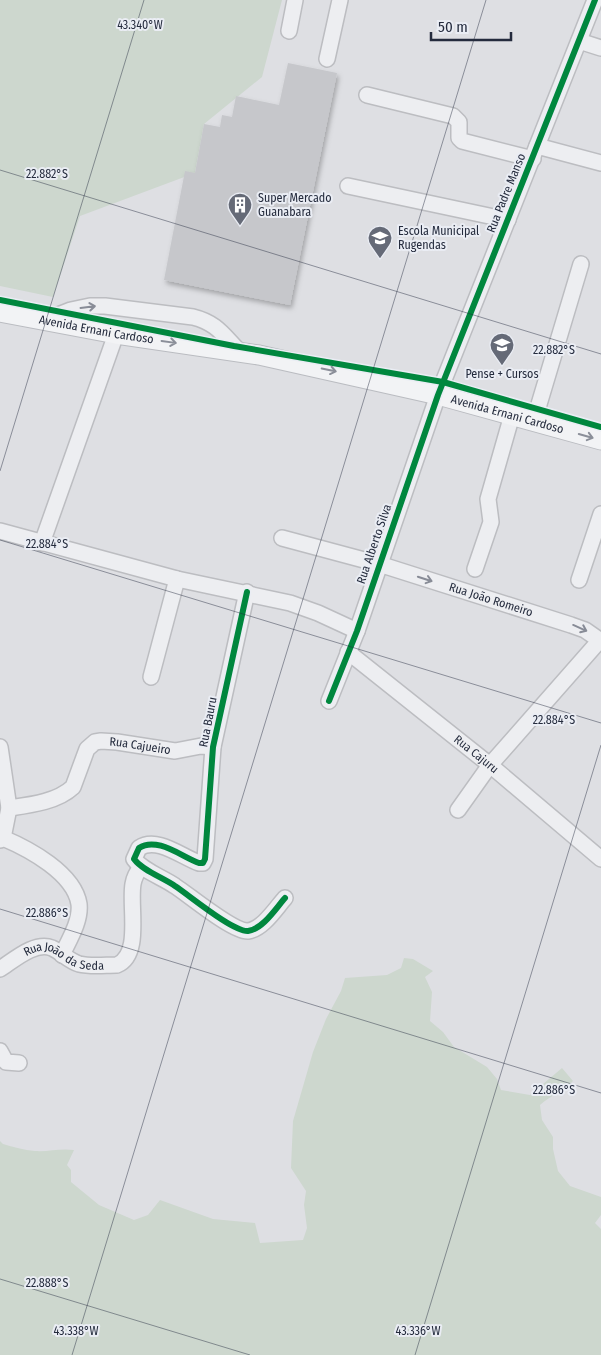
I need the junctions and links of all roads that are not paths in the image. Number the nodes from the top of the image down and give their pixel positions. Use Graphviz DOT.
graph roads {
  1 [pos="295,0"];
  2 [pos="340,0"];
  3 [pos="595,0"];
  4 [pos="289,31"];
  5 [pos="579,41"];
  6 [pos="601,48"];
  7 [pos="327,59"];
  8 [pos="367,96"];
  9 [pos="535,153"];
  10 [pos="601,163"];
  11 [pos="348,186"];
  12 [pos="508,220"];
  13 [pos="581,264"];
  14 [pos="0,312"];
  15 [pos="42,321"];
  16 [pos="116,334"];
  17 [pos="240,352"];
  18 [pos="438,395"];
  19 [pos="512,415"];
  20 [pos="534,421"];
  21 [pos="601,440"];
  22 [pos="601,514"];
  23 [pos="0,531"];
  24 [pos="282,538"];
  25 [pos="42,543"];
  26 [pos="378,564"];
  27 [pos="475,569"];
  28 [pos="177,579"];
  29 [pos="579,580"];
  30 [pos="247,592"];
  31 [pos="357,631"];
  32 [pos="601,641"];
  33 [pos="348,652"];
  34 [pos="151,677"];
  35 [pos="329,701"];
  36 [pos="0,747"];
  37 [pos="213,747"];
  38 [pos="490,765"];
  39 [pos="9,808"];
  40 [pos="458,810"];
  41 [pos="2,839"];
  42 [pos="601,859"];
  43 [pos="141,867"];
  44 [pos="285,898"];
  45 [pos="62,955"];
  46 [pos="0,968"];
  47 [pos="0,1051"];
  48 [pos="19,1064"];
  1 -- 4 [label="street"];
  2 -- 7 [label="street"];
  3 -- 5 [label="street, Rua Padre Manso"];
  5 -- 6 [label="street"];
  5 -- 9 [label="street, Rua Padre Manso"];
  8 -- 9 [label="street"];
  9 -- 10 [label="street, Rua Padre Manso"];
  9 -- 12 [label="street, Rua Padre Manso"];
  11 -- 12 [label="street"];
  12 -- 18 [label="street, Rua Padre Manso"];
  13 -- 20 [label="street"];
  14 -- 15 [label="main road, Avenida Ernani Cardoso"];
  15 -- 16 [label="main road, Avenida Ernani Cardoso"];
  15 -- 17 [label="street, one-way"];
  16 -- 17 [label="main road, Avenida Ernani Cardoso, one-way"];
  16 -- 25 [label="street"];
  17 -- 18 [label="main road, Avenida Ernani Cardoso, one-way"];
  18 -- 19 [label="main road, Avenida Ernani Cardoso"];
  18 -- 26 [label="street, Rua Alberto Silva"];
  19 -- 20 [label="main road, Avenida Ernani Cardoso"];
  19 -- 27 [label="street"];
  20 -- 21 [label="main road, Avenida Ernani Cardoso, one-way"];
  22 -- 29 [label="street"];
  23 -- 25 [label="street"];
  24 -- 26 [label="street, Rua João Romeiro"];
  25 -- 28 [label="street"];
  26 -- 31 [label="street, Rua Alberto Silva"];
  26 -- 32 [label="street, Rua João Romeiro, one-way"];
  28 -- 30 [label="street"];
  28 -- 34 [label="street"];
  30 -- 31 [label="street"];
  30 -- 37 [label="street, Rua Bauru"];
  31 -- 33 [label="street, Rua Alberto Silva"];
  32 -- 38 [label="street"];
  33 -- 35 [label="street, Rua Alberto Silva"];
  33 -- 38 [label="street, Rua Cajuru"];
  36 -- 39 [label="street"];
  37 -- 39 [label="street, Rua Cajueiro"];
  37 -- 43 [label="street, Rua Bauru"];
  38 -- 40 [label="street"];
  38 -- 42 [label="street, Rua Cajuru"];
  39 -- 41 [label="street"];
  41 -- 45 [label="street"];
  43 -- 44 [label="street"];
  43 -- 45 [label="street, Rua Joāo da Seda"];
  45 -- 46 [label="street, Rua Joāo da Seda"];
  47 -- 48 [label="street"];
}
